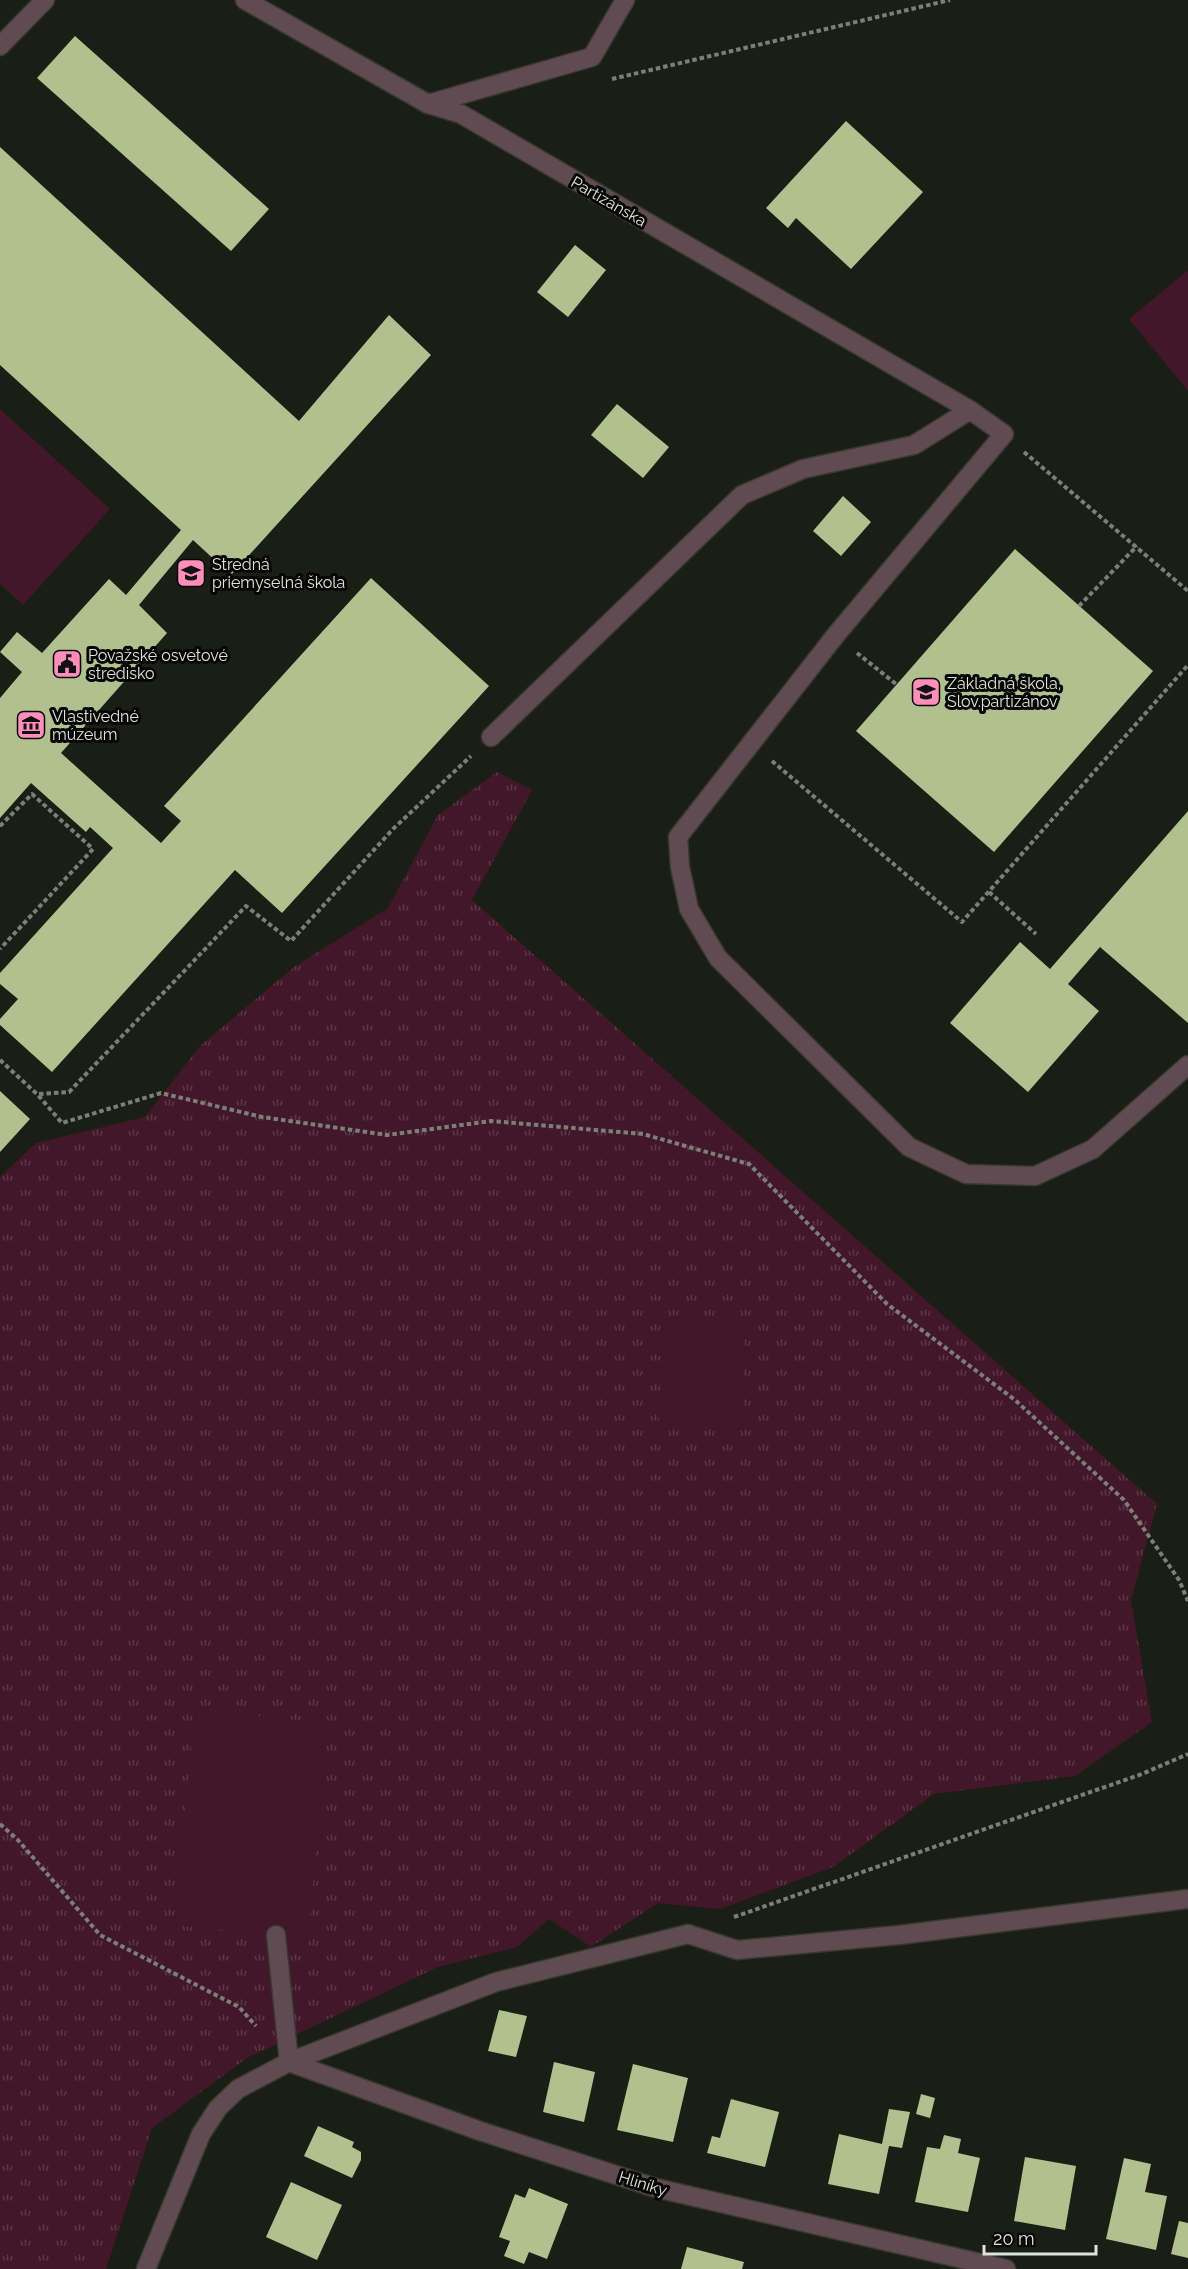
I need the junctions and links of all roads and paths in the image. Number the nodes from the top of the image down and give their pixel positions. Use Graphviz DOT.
graph roads {
  1 [pos="45,0"];
  2 [pos="245,0"];
  3 [pos="625,0"];
  4 [pos="950,0"];
  5 [pos="0,46"];
  6 [pos="600,82"];
  7 [pos="428,104"];
  8 [pos="970,410"];
  9 [pos="1004,434"];
  10 [pos="1137,546"];
  11 [pos="1188,591"];
  12 [pos="1079,606"];
  13 [pos="835,636"];
  14 [pos="1188,665"];
  15 [pos="896,684"];
  16 [pos="491,737"];
  17 [pos="751,743"];
  18 [pos="0,824"];
  19 [pos="989,892"];
  20 [pos="1036,934"];
  21 [pos="0,949"];
  22 [pos="0,1060"];
  23 [pos="1188,1065"];
  24 [pos="38,1095"];
  25 [pos="1188,1601"];
  26 [pos="1188,1754"];
  27 [pos="0,1824"];
  28 [pos="1188,1899"];
  29 [pos="732,1918"];
  30 [pos="276,1935"];
  31 [pos="289,2062"];
  32 [pos="146,2269"];
  33 [pos="1006,2269"];
  1 -- 5 [label="street"];
  2 -- 7 [label="street, Partizánska"];
  3 -- 7 [label="street"];
  4 -- 6 [label="path"];
  7 -- 8 [label="street, Partizánska"];
  8 -- 9 [label="street, Partizánska"];
  8 -- 16 [label="street"];
  9 -- 10 [label="path"];
  9 -- 13 [label="street"];
  10 -- 11 [label="path"];
  10 -- 12 [label="path"];
  13 -- 15 [label="path"];
  13 -- 17 [label="street"];
  14 -- 19 [label="path"];
  16 -- 24 [label="path"];
  17 -- 19 [label="path"];
  17 -- 23 [label="street"];
  18 -- 21 [label="path"];
  19 -- 20 [label="path"];
  22 -- 24 [label="path"];
  24 -- 25 [label="path"];
  26 -- 29 [label="path"];
  27 -- 31 [label="path"];
  28 -- 31 [label="street"];
  30 -- 31 [label="street"];
  31 -- 32 [label="street"];
  31 -- 33 [label="street, Hliníky"];
}
